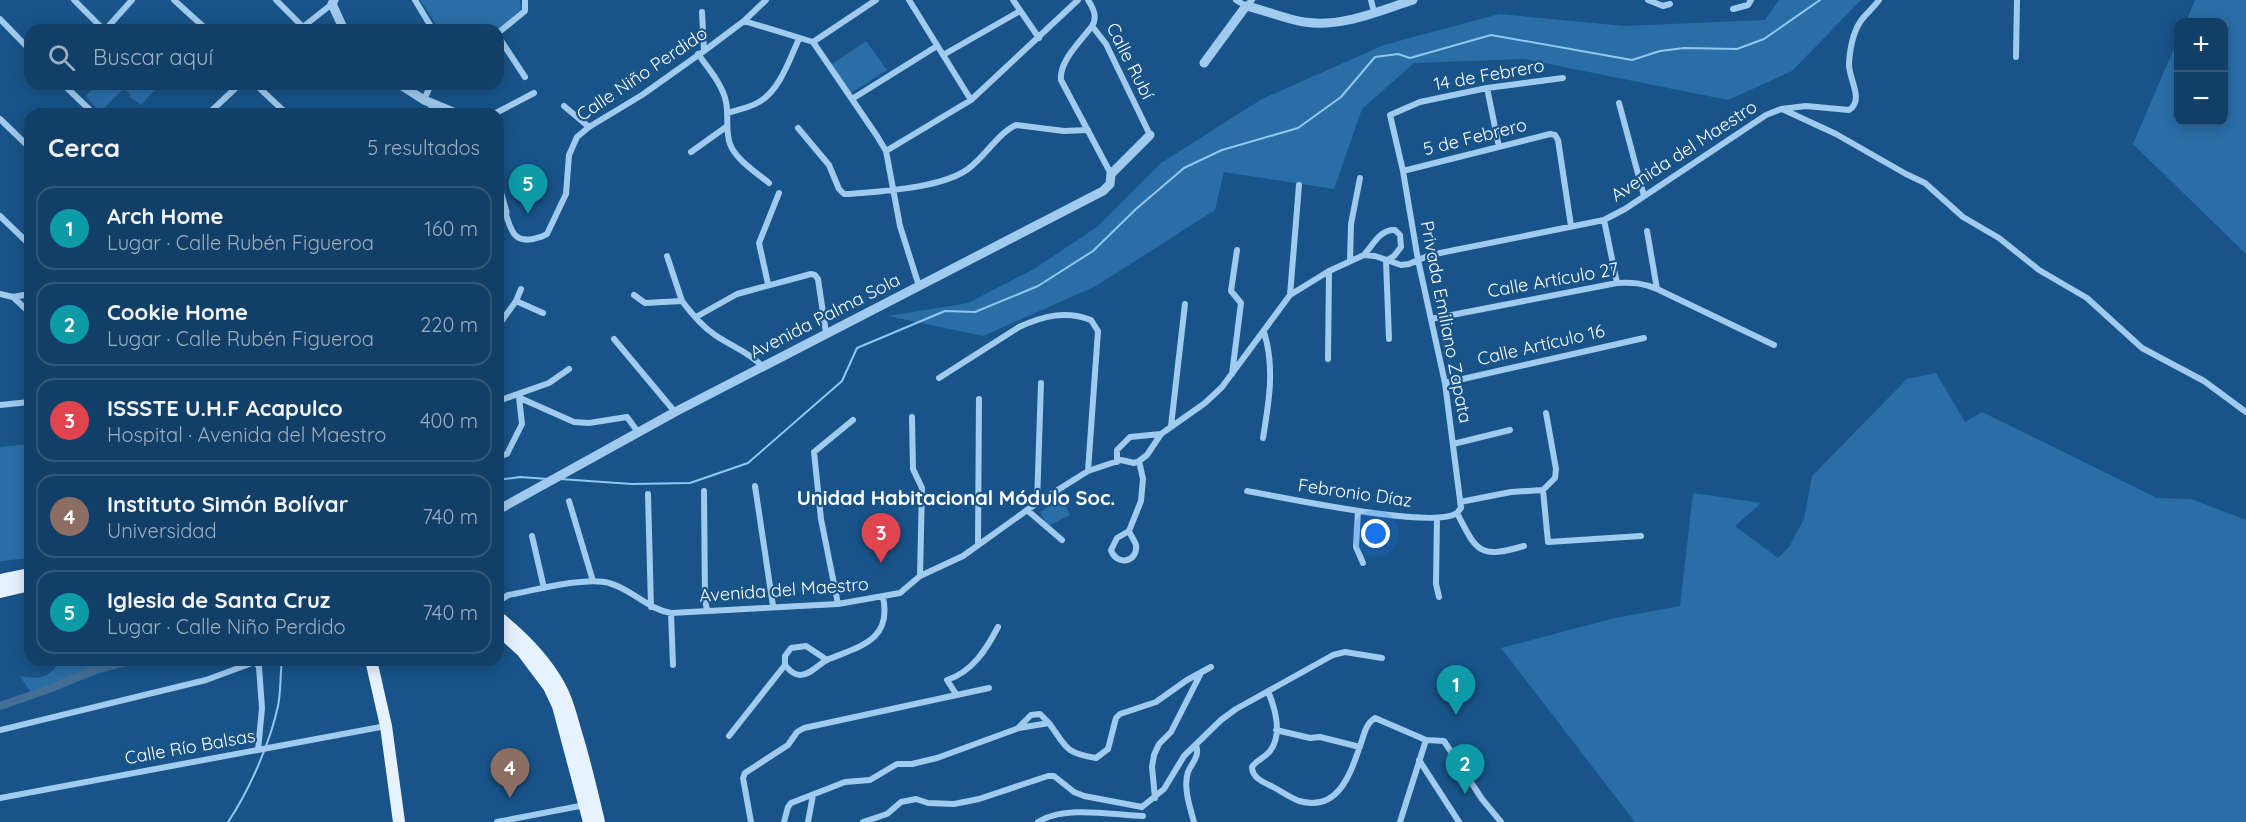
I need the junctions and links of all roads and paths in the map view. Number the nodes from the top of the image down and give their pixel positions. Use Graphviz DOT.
graph roads {
  1 [pos="74,0"];
  2 [pos="132,0"];
  3 [pos="174,0"];
  4 [pos="276,0"];
  5 [pos="416,0"];
  6 [pos="525,0"];
  7 [pos="876,0"];
  8 [pos="909,0"];
  9 [pos="1013,0"];
  10 [pos="1078,0"];
  11 [pos="1088,0"];
  12 [pos="1236,0"];
  13 [pos="1371,0"];
  14 [pos="1413,0"];
  15 [pos="1648,0"];
  16 [pos="1751,0"];
  17 [pos="1879,0"];
  18 [pos="2018,0"];
  19 [pos="764,1"];
  20 [pos="333,2"];
  21 [pos="1670,4"];
  22 [pos="1254,6"];
  23 [pos="1733,9"];
  24 [pos="1020,11"];
  25 [pos="702,12"];
  26 [pos="1374,12"];
  27 [pos="0,19"];
  28 [pos="744,21"];
  29 [pos="99,24"];
  30 [pos="110,24"];
  31 [pos="201,24"];
  32 [pos="297,24"];
  33 [pos="306,24"];
  34 [pos="342,24"];
  35 [pos="430,24"];
  36 [pos="1092,26"];
  37 [pos="504,30"];
  38 [pos="1039,38"];
  39 [pos="799,39"];
  40 [pos="813,42"];
  41 [pos="24,44"];
  42 [pos="504,44"];
  43 [pos="937,46"];
  44 [pos="701,52"];
  45 [pos="943,55"];
  46 [pos="2016,57"];
  47 [pos="1204,63"];
  48 [pos="525,77"];
  49 [pos="1563,78"];
  50 [pos="1487,88"];
  51 [pos="69,90"];
  52 [pos="234,90"];
  53 [pos="261,90"];
  54 [pos="408,90"];
  55 [pos="427,90"];
  56 [pos="534,93"];
  57 [pos="852,99"];
  58 [pos="971,99"];
  59 [pos="423,100"];
  60 [pos="1619,103"];
  61 [pos="435,104"];
  62 [pos="564,106"];
  63 [pos="88,108"];
  64 [pos="214,108"];
  65 [pos="281,108"];
  66 [pos="432,108"];
  67 [pos="444,108"];
  68 [pos="504,109"];
  69 [pos="1781,109"];
  70 [pos="727,113"];
  71 [pos="0,119"];
  72 [pos="588,127"];
  73 [pos="726,127"];
  74 [pos="798,128"];
  75 [pos="1088,130"];
  76 [pos="1150,135"];
  77 [pos="24,142"];
  78 [pos="1499,147"];
  79 [pos="886,151"];
  80 [pos="692,152"];
  81 [pos="1403,171"];
  82 [pos="1111,174"];
  83 [pos="1360,178"];
  84 [pos="769,183"];
  85 [pos="1299,185"];
  86 [pos="893,189"];
  87 [pos="779,193"];
  88 [pos="1644,196"];
  89 [pos="0,216"];
  90 [pos="504,219"];
  91 [pos="1604,220"];
  92 [pos="1570,226"];
  93 [pos="1647,231"];
  94 [pos="24,239"];
  95 [pos="1237,250"];
  96 [pos="1364,255"];
  97 [pos="667,256"];
  98 [pos="1418,260"];
  99 [pos="1350,261"];
  100 [pos="1386,261"];
  101 [pos="1329,271"];
  102 [pos="1617,283"];
  103 [pos="768,284"];
  104 [pos="919,286"];
  105 [pos="521,289"];
  106 [pos="1657,290"];
  107 [pos="0,294"];
  108 [pos="24,295"];
  109 [pos="634,295"];
  110 [pos="1290,295"];
  111 [pos="14,297"];
  112 [pos="516,301"];
  113 [pos="682,302"];
  114 [pos="1185,304"];
  115 [pos="24,307"];
  116 [pos="543,313"];
  117 [pos="696,317"];
  118 [pos="504,318"];
  119 [pos="1431,319"];
  120 [pos="1264,332"];
  121 [pos="826,333"];
  122 [pos="1644,338"];
  123 [pos="614,339"];
  124 [pos="1389,339"];
  125 [pos="1774,345"];
  126 [pos="1328,359"];
  127 [pos="762,366"];
  128 [pos="569,369"];
  129 [pos="1232,375"];
  130 [pos="939,378"];
  131 [pos="1041,383"];
  132 [pos="1445,383"];
  133 [pos="519,396"];
  134 [pos="979,399"];
  135 [pos="504,400"];
  136 [pos="24,403"];
  137 [pos="0,405"];
  138 [pos="675,412"];
  139 [pos="1546,412"];
  140 [pos="2246,412"];
  141 [pos="912,417"];
  142 [pos="853,420"];
  143 [pos="1171,426"];
  144 [pos="1510,430"];
  145 [pos="639,432"];
  146 [pos="1161,434"];
  147 [pos="1263,438"];
  148 [pos="1453,444"];
  149 [pos="504,455"];
  150 [pos="1139,461"];
  151 [pos="1117,462"];
  152 [pos="1088,471"];
  153 [pos="756,486"];
  154 [pos="1543,490"];
  155 [pos="704,491"];
  156 [pos="1247,491"];
  157 [pos="648,494"];
  158 [pos="569,501"];
  159 [pos="1460,501"];
  160 [pos="1037,503"];
  161 [pos="504,507"];
  162 [pos="1027,510"];
  163 [pos="1358,511"];
  164 [pos="1457,513"];
  165 [pos="1437,518"];
  166 [pos="1129,531"];
  167 [pos="532,536"];
  168 [pos="1641,536"];
  169 [pos="1062,540"];
  170 [pos="978,545"];
  171 [pos="1524,546"];
  172 [pos="1363,563"];
  173 [pos="24,575"];
  174 [pos="920,576"];
  175 [pos="0,580"];
  176 [pos="593,581"];
  177 [pos="24,586"];
  178 [pos="544,588"];
  179 [pos="0,592"];
  180 [pos="883,597"];
  181 [pos="1439,597"];
  182 [pos="504,598"];
  183 [pos="838,604"];
  184 [pos="773,606"];
  185 [pos="651,607"];
  186 [pos="707,610"];
  187 [pos="671,613"];
  188 [pos="504,622"];
  189 [pos="998,627"];
  190 [pos="504,634"];
  191 [pos="1382,658"];
  192 [pos="827,660"];
  193 [pos="673,665"];
  194 [pos="785,665"];
  195 [pos="244,666"];
  196 [pos="258,666"];
  197 [pos="372,666"];
  198 [pos="1211,667"];
  199 [pos="1200,675"];
  200 [pos="989,688"];
  201 [pos="1268,691"];
  202 [pos="956,694"];
  203 [pos="1049,723"];
  204 [pos="386,726"];
  205 [pos="1019,728"];
  206 [pos="0,730"];
  207 [pos="1276,730"];
  208 [pos="729,736"];
  209 [pos="1426,740"];
  210 [pos="1196,745"];
  211 [pos="1360,747"];
  212 [pos="261,750"];
  213 [pos="1419,760"];
  214 [pos="813,795"];
  215 [pos="0,798"];
  216 [pos="1155,798"];
  217 [pos="590,803"];
  218 [pos="1143,807"];
  219 [pos="538,814"];
  220 [pos="1144,819"];
  221 [pos="399,822"];
  222 [pos="497,822"];
  223 [pos="539,822"];
  224 [pos="589,822"];
  225 [pos="599,822"];
  226 [pos="751,822"];
  227 [pos="784,822"];
  228 [pos="808,822"];
  229 [pos="863,822"];
  230 [pos="1038,822"];
  231 [pos="1194,822"];
  232 [pos="1400,822"];
  233 [pos="1459,822"];
  234 [pos="1501,822"];
  1 -- 29 [label="street"];
  2 -- 30 [label="street"];
  3 -- 31 [label="street"];
  4 -- 32 [label="street"];
  5 -- 35 [label="street"];
  6 -- 37 [label="street"];
  7 -- 40 [label="street"];
  8 -- 43 [label="street"];
  9 -- 24 [label="street"];
  10 -- 38 [label="street"];
  11 -- 36 [label="street, Calle Rubí"];
  12 -- 22 [label="street"];
  13 -- 26 [label="street"];
  14 -- 26 [label="street"];
  15 -- 21 [label="street"];
  16 -- 23 [label="street"];
  17 -- 69 [label="street"];
  18 -- 46 [label="street"];
  19 -- 28 [label="street, Calle Niño Perdido"];
  20 -- 33 [label="street"];
  20 -- 34 [label="street"];
  22 -- 26 [label="street"];
  22 -- 47 [label="street"];
  24 -- 38 [label="street"];
  24 -- 45 [label="street"];
  25 -- 44 [label="street"];
  27 -- 41 [label="street"];
  28 -- 39 [label="street"];
  28 -- 44 [label="street, Calle Niño Perdido"];
  36 -- 75 [label="street"];
  36 -- 76 [label="street, Calle Rubí"];
  38 -- 58 [label="street"];
  39 -- 40 [label="street"];
  39 -- 70 [label="street"];
  40 -- 57 [label="street"];
  42 -- 48 [label="street"];
  43 -- 45 [label="street"];
  43 -- 57 [label="street"];
  44 -- 70 [label="street"];
  44 -- 72 [label="street, Calle Niño Perdido"];
  45 -- 58 [label="street"];
  49 -- 50 [label="street, 14 de Febrero"];
  50 -- 78 [label="street"];
  50 -- 81 [label="street, 14 de Febrero"];
  51 -- 63 [label="street"];
  52 -- 64 [label="street"];
  53 -- 65 [label="street"];
  54 -- 59 [label="street"];
  55 -- 59 [label="street"];
  56 -- 68 [label="street"];
  57 -- 79 [label="street"];
  58 -- 79 [label="street"];
  59 -- 61 [label="street"];
  60 -- 88 [label="street"];
  61 -- 66 [label="street"];
  61 -- 67 [label="street"];
  62 -- 72 [label="street"];
  69 -- 88 [label="street, Avenida del Maestro"];
  69 -- 140 [label="street, Avenida del Maestro"];
  70 -- 73 [label="street"];
  71 -- 77 [label="street"];
  72 -- 90 [label="street, Calle Niño Perdido"];
  73 -- 80 [label="street"];
  73 -- 84 [label="street"];
  74 -- 86 [label="street"];
  75 -- 82 [label="street"];
  75 -- 86 [label="street"];
  76 -- 82 [label="street, Avenida Palma Sola"];
  78 -- 81 [label="street, 5 de Febrero"];
  78 -- 92 [label="street, 5 de Febrero"];
  79 -- 86 [label="street"];
  81 -- 98 [label="street, Privada Emiliano Zapata"];
  82 -- 104 [label="street, Avenida Palma Sola"];
  83 -- 99 [label="street"];
  85 -- 110 [label="street"];
  86 -- 104 [label="street"];
  87 -- 103 [label="street"];
  88 -- 91 [label="street, Avenida del Maestro"];
  89 -- 94 [label="street"];
  91 -- 92 [label="street, Avenida del Maestro"];
  91 -- 102 [label="street"];
  92 -- 98 [label="street, Avenida del Maestro"];
  93 -- 106 [label="street"];
  95 -- 129 [label="street"];
  96 -- 99 [label="street"];
  96 -- 100 [label="street, Avenida del Maestro"];
  96 -- 100 [label="street"];
  97 -- 113 [label="street"];
  98 -- 100 [label="street, Avenida del Maestro"];
  98 -- 119 [label="street, Privada Emiliano Zapata"];
  99 -- 101 [label="street"];
  100 -- 124 [label="street"];
  101 -- 110 [label="street"];
  101 -- 126 [label="street"];
  102 -- 106 [label="street, Calle Artículo 27"];
  102 -- 119 [label="street, Calle Artículo 27"];
  103 -- 117 [label="street"];
  103 -- 121 [label="street"];
  104 -- 121 [label="street, Avenida Palma Sola"];
  105 -- 112 [label="street"];
  106 -- 125 [label="street, Calle Artículo 27"];
  107 -- 111 [label="street"];
  108 -- 111 [label="street"];
  109 -- 113 [label="street"];
  110 -- 120 [label="street"];
  111 -- 115 [label="street"];
  112 -- 116 [label="street"];
  112 -- 118 [label="street"];
  113 -- 117 [label="street"];
  114 -- 143 [label="street"];
  117 -- 127 [label="street"];
  119 -- 132 [label="street, Privada Emiliano Zapata"];
  120 -- 129 [label="street"];
  120 -- 147 [label="street"];
  121 -- 127 [label="street, Avenida Palma Sola"];
  122 -- 132 [label="street, Calle Artículo 16"];
  123 -- 138 [label="street"];
  127 -- 138 [label="street, Avenida Palma Sola"];
  128 -- 133 [label="street"];
  129 -- 143 [label="street"];
  130 -- 152 [label="street"];
  131 -- 160 [label="street"];
  132 -- 148 [label="street, Privada Emiliano Zapata"];
  133 -- 135 [label="street"];
  133 -- 145 [label="street"];
  133 -- 149 [label="street"];
  134 -- 170 [label="street"];
  136 -- 137 [label="street"];
  138 -- 145 [label="street, Avenida Palma Sola"];
  139 -- 154 [label="street"];
  141 -- 174 [label="street"];
  142 -- 183 [label="street"];
  143 -- 146 [label="street"];
  144 -- 148 [label="street"];
  145 -- 161 [label="street, Avenida Palma Sola"];
  146 -- 150 [label="street"];
  146 -- 151 [label="street"];
  148 -- 159 [label="street, Privada Emiliano Zapata"];
  150 -- 151 [label="street, Avenida del Maestro"];
  150 -- 166 [label="street"];
  151 -- 152 [label="street, Avenida del Maestro"];
  152 -- 160 [label="street, Avenida del Maestro"];
  153 -- 184 [label="street"];
  154 -- 159 [label="street"];
  154 -- 168 [label="street"];
  155 -- 186 [label="street"];
  156 -- 163 [label="street, Febronio Díaz"];
  157 -- 185 [label="street"];
  158 -- 176 [label="street"];
  159 -- 164 [label="street, Privada Emiliano Zapata"];
  160 -- 162 [label="street, Avenida del Maestro"];
  162 -- 169 [label="street"];
  162 -- 170 [label="street, Avenida del Maestro"];
  163 -- 165 [label="street, Febronio Díaz"];
  163 -- 172 [label="street"];
  164 -- 165 [label="street, Febronio Díaz"];
  164 -- 171 [label="street"];
  165 -- 181 [label="street"];
  166 -- 166 [label="street"];
  167 -- 178 [label="street"];
  170 -- 174 [label="street, Avenida del Maestro"];
  173 -- 175 [label="main road"];
  174 -- 180 [label="street, Avenida del Maestro"];
  176 -- 178 [label="street, Avenida del Maestro"];
  176 -- 185 [label="street, Avenida del Maestro"];
  177 -- 179 [label="main road"];
  178 -- 182 [label="street, Avenida del Maestro"];
  180 -- 183 [label="street, Avenida del Maestro"];
  180 -- 192 [label="street"];
  183 -- 184 [label="street, Avenida del Maestro"];
  184 -- 186 [label="street, Avenida del Maestro"];
  185 -- 187 [label="street, Avenida del Maestro"];
  186 -- 187 [label="street, Avenida del Maestro"];
  187 -- 193 [label="street"];
  188 -- 217 [label="main road"];
  189 -- 202 [label="street"];
  190 -- 217 [label="main road"];
  191 -- 201 [label="street"];
  192 -- 194 [label="street"];
  192 -- 194 [label="street"];
  194 -- 208 [label="street"];
  195 -- 206 [label="street"];
  196 -- 212 [label="street"];
  197 -- 204 [label="main road"];
  198 -- 199 [label="street"];
  199 -- 203 [label="street"];
  199 -- 216 [label="street"];
  200 -- 202 [label="street"];
  201 -- 207 [label="street"];
  201 -- 210 [label="street"];
  202 -- 226 [label="street"];
  203 -- 205 [label="street"];
  203 -- 205 [label="street"];
  204 -- 212 [label="street, Calle Río Balsas"];
  204 -- 221 [label="main road"];
  205 -- 214 [label="street"];
  207 -- 211 [label="street"];
  207 -- 211 [label="street"];
  209 -- 211 [label="street"];
  209 -- 213 [label="street"];
  209 -- 234 [label="street"];
  210 -- 216 [label="street"];
  210 -- 231 [label="street"];
  212 -- 215 [label="street, Calle Río Balsas"];
  213 -- 232 [label="street"];
  213 -- 233 [label="street"];
  214 -- 227 [label="street"];
  214 -- 228 [label="street"];
  216 -- 218 [label="street"];
  217 -- 219 [label="street"];
  217 -- 224 [label="main road"];
  217 -- 225 [label="main road"];
  218 -- 220 [label="street"];
  218 -- 229 [label="street"];
  219 -- 222 [label="street"];
  219 -- 223 [label="street"];
  220 -- 230 [label="street"];
}
